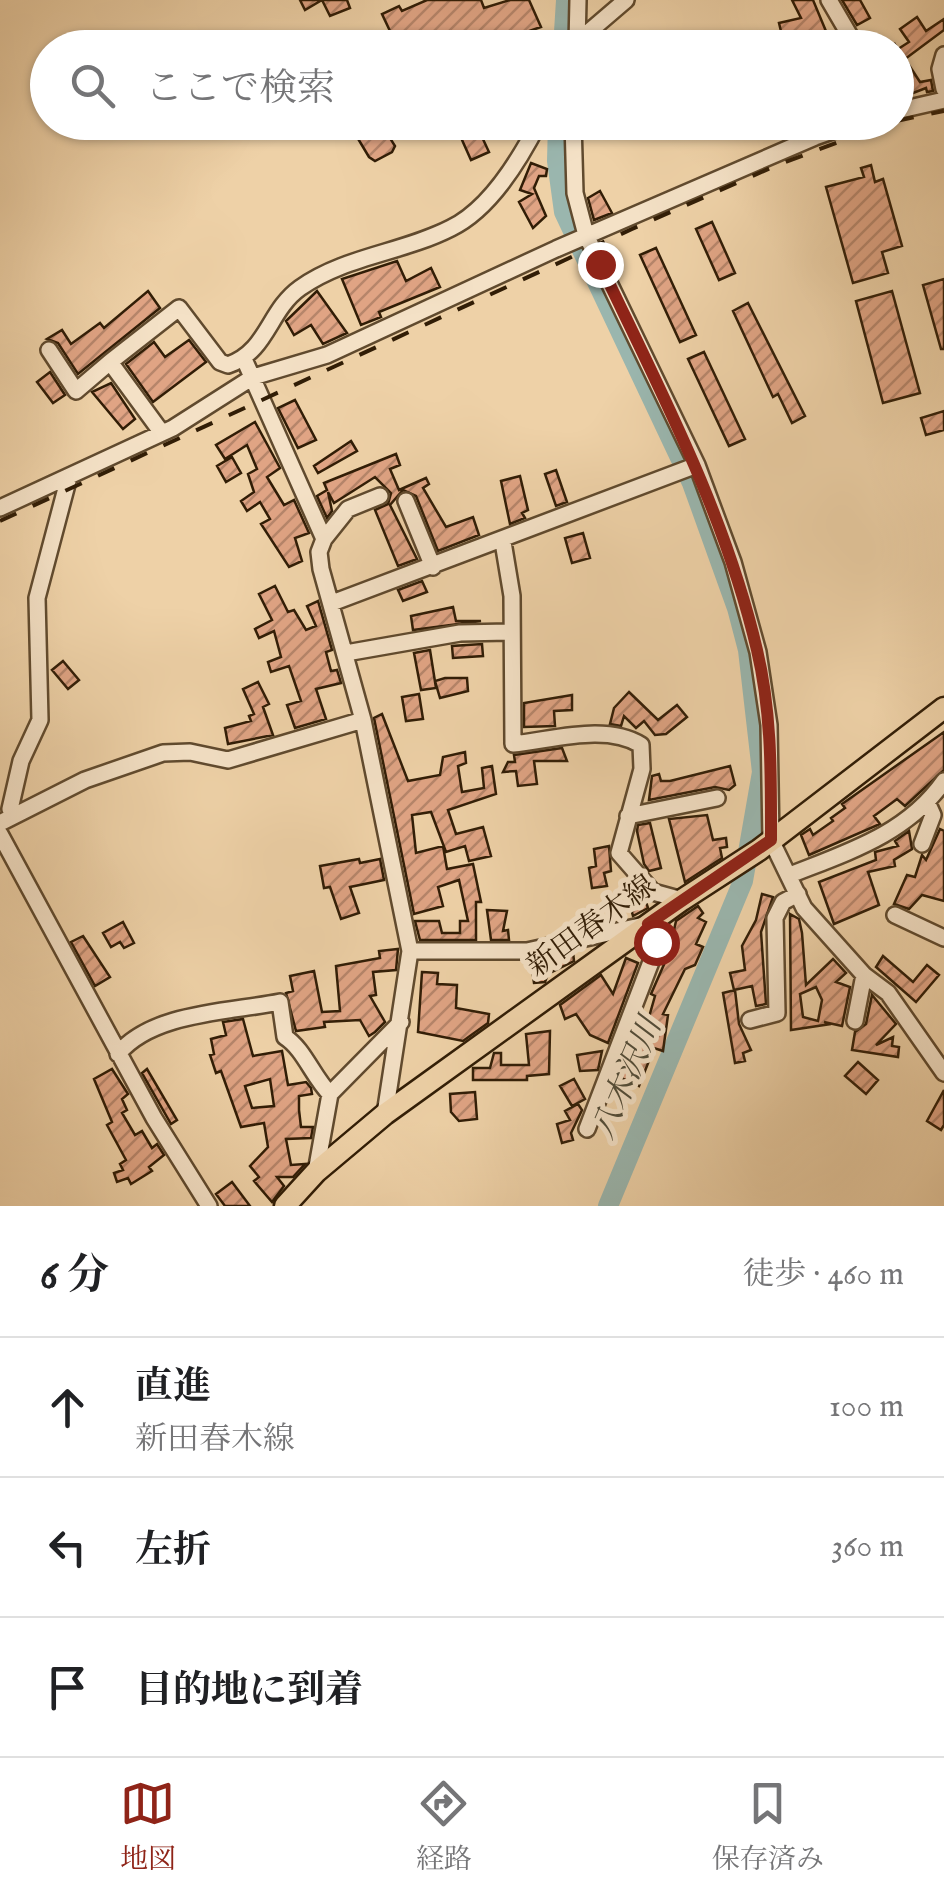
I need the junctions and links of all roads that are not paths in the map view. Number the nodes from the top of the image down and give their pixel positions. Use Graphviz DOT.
graph roads {
  1 [pos="578,0"];
  2 [pos="626,0"];
  3 [pos="828,0"];
  4 [pos="575,30"];
  5 [pos="591,30"];
  6 [pos="846,30"];
  7 [pos="944,55"];
  8 [pos="944,88"];
  9 [pos="944,100"];
  10 [pos="914,107"];
  11 [pos="527,140"];
  12 [pos="574,140"];
  13 [pos="815,140"];
  14 [pos="586,236"];
  15 [pos="49,350"];
  16 [pos="244,359"];
  17 [pos="110,362"];
  18 [pos="253,377"];
  19 [pos="162,433"];
  20 [pos="689,469"];
  21 [pos="68,477"];
  22 [pos="380,496"];
  23 [pos="406,500"];
  24 [pos="0,508"];
  25 [pos="324,538"];
  26 [pos="502,542"];
  27 [pos="434,568"];
  28 [pos="332,604"];
  29 [pos="509,632"];
  30 [pos="346,653"];
  31 [pos="944,708"];
  32 [pos="362,720"];
  33 [pos="944,782"];
  34 [pos="717,798"];
  35 [pos="928,804"];
  36 [pos="628,816"];
  37 [pos="7,820"];
  38 [pos="0,834"];
  39 [pos="922,844"];
  40 [pos="765,845"];
  41 [pos="790,875"];
  42 [pos="798,894"];
  43 [pos="682,900"];
  44 [pos="896,914"];
  45 [pos="648,924"];
  46 [pos="944,938"];
  47 [pos="410,950"];
  48 [pos="864,974"];
  49 [pos="750,1020"];
  50 [pos="855,1021"];
  51 [pos="401,1022"];
  52 [pos="118,1054"];
  53 [pos="944,1073"];
  54 [pos="330,1094"];
  55 [pos="386,1114"];
  56 [pos="587,1130"];
  57 [pos="316,1172"];
  58 [pos="209,1206"];
  59 [pos="285,1206"];
  1 -- 4 [label="street"];
  2 -- 5 [label="street"];
  3 -- 6 [label="street"];
  7 -- 8 [label="street"];
  9 -- 10 [label="street"];
  11 -- 16 [label="street"];
  12 -- 14 [label="street"];
  13 -- 14 [label="street"];
  14 -- 18 [label="street"];
  14 -- 20 [label="street"];
  15 -- 17 [label="street"];
  16 -- 17 [label="street"];
  16 -- 18 [label="street"];
  17 -- 19 [label="street"];
  18 -- 19 [label="street"];
  18 -- 25 [label="street"];
  19 -- 21 [label="street"];
  20 -- 26 [label="street"];
  20 -- 40 [label="street"];
  21 -- 24 [label="street"];
  21 -- 37 [label="street"];
  22 -- 25 [label="street"];
  23 -- 27 [label="street"];
  25 -- 28 [label="street"];
  26 -- 27 [label="street"];
  26 -- 29 [label="street"];
  27 -- 28 [label="street"];
  28 -- 30 [label="street"];
  29 -- 30 [label="street"];
  29 -- 36 [label="street"];
  30 -- 32 [label="street"];
  31 -- 40 [label="main road, 新田春木線"];
  32 -- 37 [label="street"];
  32 -- 47 [label="street"];
  33 -- 35 [label="street"];
  34 -- 36 [label="street"];
  35 -- 39 [label="street"];
  35 -- 41 [label="street"];
  36 -- 43 [label="street"];
  38 -- 52 [label="street"];
  40 -- 41 [label="street"];
  40 -- 43 [label="main road, 新田春木線"];
  41 -- 42 [label="street"];
  42 -- 48 [label="street"];
  42 -- 49 [label="street"];
  43 -- 45 [label="main road, 新田春木線"];
  44 -- 46 [label="street"];
  45 -- 47 [label="street"];
  45 -- 55 [label="main road, 新田春木線"];
  45 -- 56 [label="street"];
  47 -- 51 [label="street"];
  48 -- 50 [label="street"];
  48 -- 53 [label="street"];
  51 -- 54 [label="street"];
  51 -- 55 [label="street"];
  52 -- 54 [label="street"];
  52 -- 58 [label="street"];
  54 -- 57 [label="street"];
  55 -- 57 [label="main road, 新田春木線"];
  57 -- 59 [label="main road, 新田春木線"];
}
